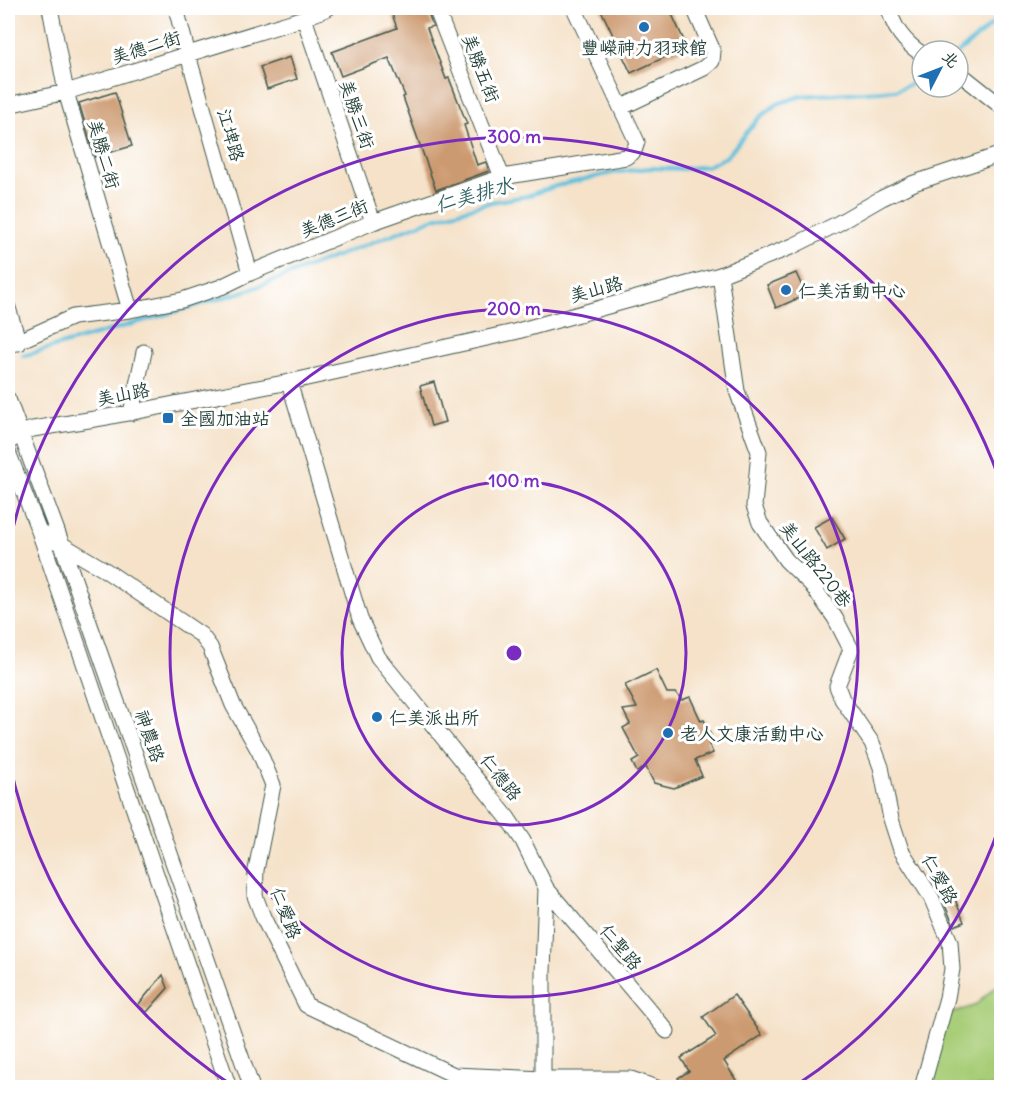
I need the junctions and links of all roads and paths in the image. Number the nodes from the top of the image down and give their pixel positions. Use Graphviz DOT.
graph roads {
  1 [pos="50,8"];
  2 [pos="177,8"];
  3 [pos="328,8"];
  4 [pos="436,8"];
  5 [pos="574,8"];
  6 [pos="693,8"];
  7 [pos="889,8"];
  8 [pos="304,18"];
  9 [pos="910,47"];
  10 [pos="188,55"];
  11 [pos="970,82"];
  12 [pos="66,92"];
  13 [pos="8,105"];
  14 [pos="622,107"];
  15 [pos="1002,107"];
  16 [pos="1002,154"];
  17 [pos="502,177"];
  18 [pos="373,222"];
  19 [pos="250,273"];
  20 [pos="720,275"];
  21 [pos="8,308"];
  22 [pos="130,310"];
  23 [pos="13,344"];
  24 [pos="144,352"];
  25 [pos="289,382"];
  26 [pos="8,399"];
  27 [pos="130,413"];
  28 [pos="20,433"];
  29 [pos="8,443"];
  30 [pos="8,452"];
  31 [pos="39,531"];
  32 [pos="62,543"];
  33 [pos="842,699"];
  34 [pos="546,888"];
  35 [pos="667,1031"];
  36 [pos="543,1083"];
  37 [pos="229,1088"];
  38 [pos="252,1088"];
  39 [pos="657,1088"];
  40 [pos="922,1088"];
  1 -- 12 [label="street, 美勝二街"];
  2 -- 10 [label="street, 江埤路"];
  3 -- 8 [label="street, 美德二街"];
  4 -- 17 [label="street, 美勝五街"];
  5 -- 14 [label="street"];
  6 -- 14 [label="street"];
  7 -- 9 [label="street"];
  8 -- 10 [label="street, 美德二街"];
  8 -- 18 [label="street, 美勝三街"];
  10 -- 12 [label="street, 美德二街"];
  10 -- 19 [label="street, 江埤路"];
  11 -- 15 [label="street"];
  12 -- 13 [label="street, 美德二街"];
  12 -- 22 [label="street, 美勝二街"];
  14 -- 17 [label="street, 美德三街"];
  16 -- 20 [label="street, 美山路"];
  17 -- 18 [label="street, 美德三街"];
  18 -- 19 [label="street, 美德三街"];
  19 -- 22 [label="street, 美德三街"];
  20 -- 25 [label="street, 美山路"];
  20 -- 33 [label="street, 美山路220巷"];
  21 -- 23 [label="street"];
  22 -- 23 [label="street, 美德三街"];
  24 -- 27 [label="street"];
  25 -- 27 [label="street, 美山路"];
  25 -- 34 [label="street, 仁德路"];
  26 -- 28 [label="street, 神農路"];
  27 -- 28 [label="street, 美山路"];
  28 -- 29 [label="street, 美山路"];
  28 -- 32 [label="street, 神農路"];
  30 -- 31 [label="street"];
  31 -- 32 [label="street, 仁愛路"];
  31 -- 37 [label="street"];
  32 -- 36 [label="street, 仁愛路"];
  32 -- 38 [label="street, 神農路"];
  33 -- 40 [label="street, 仁愛路"];
  34 -- 35 [label="street, 仁聖路"];
  34 -- 36 [label="street, 仁德路"];
  36 -- 39 [label="street, 仁愛路"];
}
